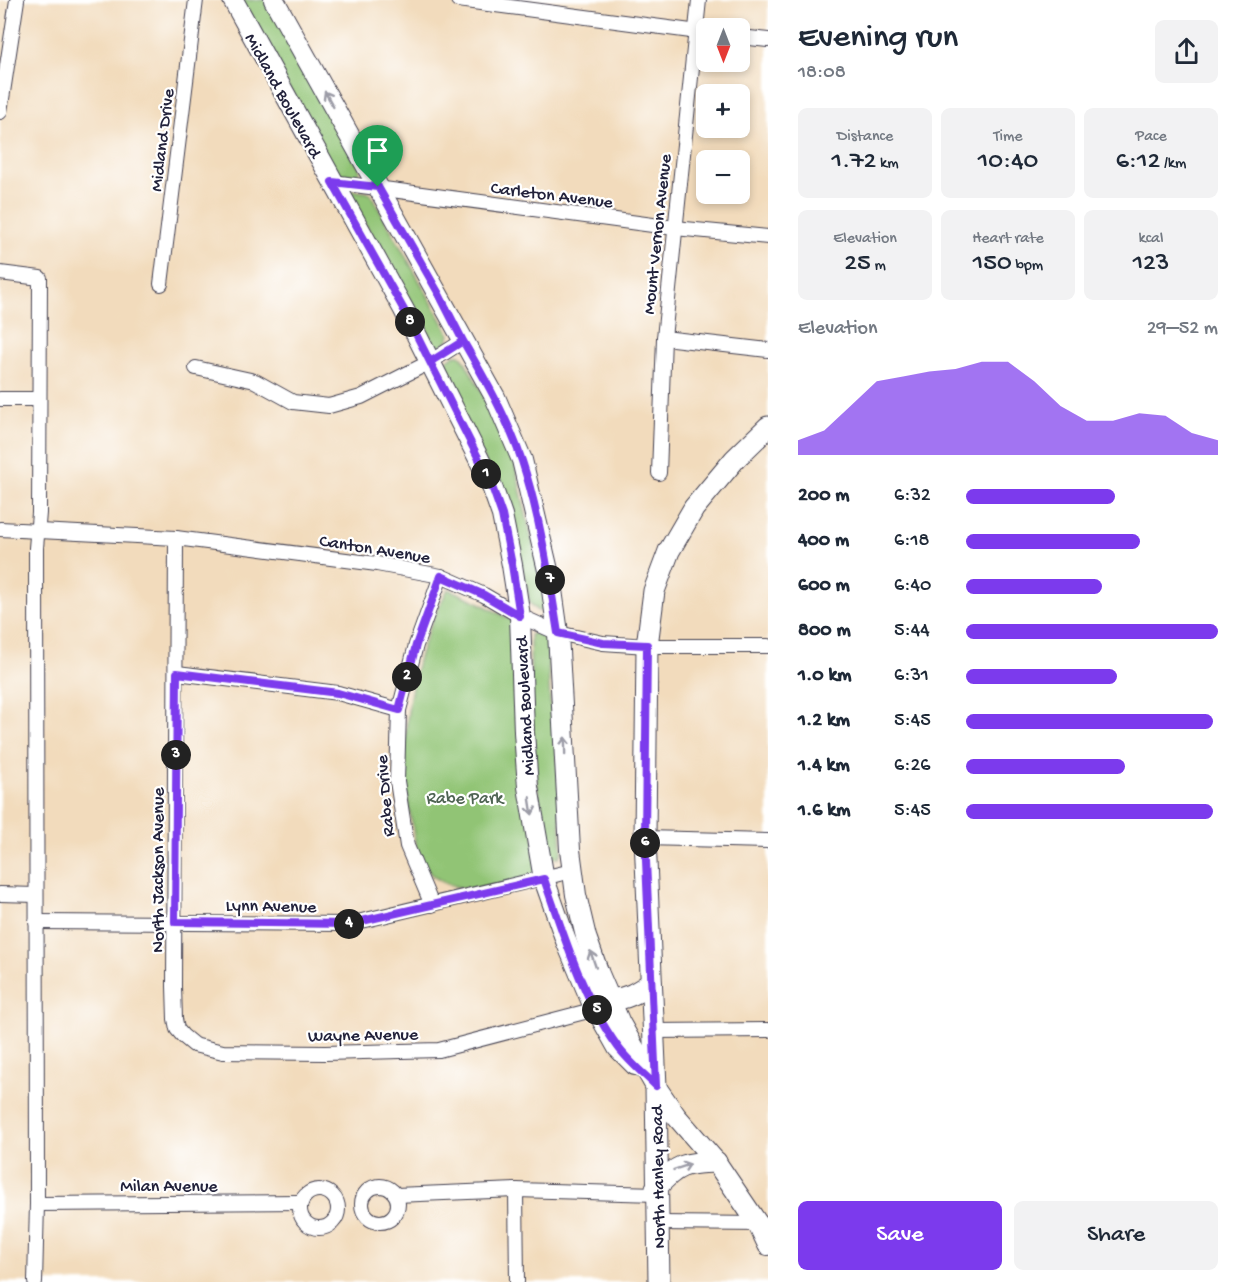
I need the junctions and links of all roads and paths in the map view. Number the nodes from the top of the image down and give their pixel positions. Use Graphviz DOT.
graph roads {
  1 [pos="16,0"];
  2 [pos="196,0"];
  3 [pos="233,0"];
  4 [pos="274,0"];
  5 [pos="458,0"];
  6 [pos="699,0"];
  7 [pos="700,18"];
  8 [pos="696,31"];
  9 [pos="750,38"];
  10 [pos="768,40"];
  11 [pos="696,70"];
  12 [pos="0,112"];
  13 [pos="332,182"];
  14 [pos="378,187"];
  15 [pos="675,228"];
  16 [pos="768,237"];
  17 [pos="0,273"];
  18 [pos="161,284"];
  19 [pos="664,338"];
  20 [pos="463,341"];
  21 [pos="768,350"];
  22 [pos="430,362"];
  23 [pos="196,368"];
  24 [pos="0,399"];
  25 [pos="38,399"];
  26 [pos="768,427"];
  27 [pos="659,473"];
  28 [pos="0,529"];
  29 [pos="37,531"];
  30 [pos="176,538"];
  31 [pos="441,576"];
  32 [pos="520,616"];
  33 [pos="558,633"];
  34 [pos="647,645"];
  35 [pos="768,646"];
  36 [pos="177,673"];
  37 [pos="399,710"];
  38 [pos="645,838"];
  39 [pos="768,841"];
  40 [pos="572,871"];
  41 [pos="544,879"];
  42 [pos="0,894"];
  43 [pos="36,894"];
  44 [pos="432,906"];
  45 [pos="36,922"];
  46 [pos="175,922"];
  47 [pos="651,983"];
  48 [pos="174,986"];
  49 [pos="603,1004"];
  50 [pos="768,1030"];
  51 [pos="653,1031"];
  52 [pos="656,1086"];
  53 [pos="716,1162"];
  54 [pos="516,1190"];
  55 [pos="656,1191"];
  56 [pos="396,1195"];
  57 [pos="301,1202"];
  58 [pos="37,1204"];
  59 [pos="658,1223"];
  60 [pos="763,1224"];
  61 [pos="768,1245"];
  62 [pos="35,1282"];
  63 [pos="517,1282"];
  64 [pos="659,1282"];
  1 -- 12 [label="street"];
  2 -- 18 [label="street, Midland Drive"];
  3 -- 13 [label="main road, Midland Boulevard"];
  14 -- 4 [label="main road, Midland Boulevard, one-way"];
  5 -- 8 [label="street"];
  6 -- 7 [label="street, Mount Vernon Avenue"];
  9 -- 10 [label="street"];
  11 -- 15 [label="street, Mount Vernon Avenue"];
  13 -- 14 [label="street, Carleton Avenue"];
  13 -- 22 [label="main road, Midland Boulevard"];
  14 -- 15 [label="street, Carleton Avenue"];
  14 -- 20 [label="main road, Midland Boulevard"];
  15 -- 16 [label="street, Carleton Avenue"];
  15 -- 19 [label="street, Mount Vernon Avenue"];
  17 -- 25 [label="street"];
  19 -- 21 [label="street"];
  19 -- 27 [label="street, Mount Vernon Avenue"];
  20 -- 22 [label="street"];
  20 -- 33 [label="main road, Midland Boulevard"];
  22 -- 23 [label="street"];
  22 -- 32 [label="main road, Midland Boulevard"];
  24 -- 25 [label="street"];
  25 -- 29 [label="street"];
  26 -- 34 [label="main road, North Hanley Road"];
  28 -- 29 [label="street, Canton Avenue"];
  29 -- 30 [label="street, Canton Avenue"];
  29 -- 43 [label="street"];
  30 -- 31 [label="street, Canton Avenue"];
  30 -- 36 [label="street, North Jackson Avenue"];
  31 -- 32 [label="street, Canton Avenue"];
  31 -- 37 [label="street, Rabe Drive"];
  32 -- 33 [label="street, Canton Avenue"];
  32 -- 41 [label="main road, Midland Boulevard, one-way"];
  33 -- 34 [label="street, Canton Avenue"];
  40 -- 33 [label="main road, Midland Boulevard, one-way"];
  34 -- 35 [label="street, Canton Avenue"];
  34 -- 38 [label="main road, North Hanley Road"];
  36 -- 37 [label="street"];
  36 -- 46 [label="street, North Jackson Avenue"];
  37 -- 44 [label="street, Rabe Drive"];
  38 -- 39 [label="street"];
  38 -- 47 [label="main road, North Hanley Road"];
  40 -- 41 [label="street, Lynn Avenue"];
  49 -- 40 [label="main road, Midland Boulevard, one-way"];
  41 -- 44 [label="street, Lynn Avenue"];
  41 -- 49 [label="main road, Midland Boulevard"];
  42 -- 43 [label="street"];
  43 -- 45 [label="street"];
  44 -- 46 [label="street, Lynn Avenue"];
  45 -- 46 [label="street, Lynn Avenue"];
  45 -- 58 [label="street"];
  46 -- 48 [label="street, North Jackson Avenue"];
  47 -- 49 [label="main road"];
  47 -- 51 [label="main road, North Hanley Road"];
  48 -- 49 [label="street, Wayne Avenue"];
  49 -- 52 [label="main road, Midland Boulevard"];
  50 -- 51 [label="street"];
  51 -- 52 [label="main road, North Hanley Road"];
  52 -- 53 [label="main road, Midland Boulevard"];
  52 -- 55 [label="main road, North Hanley Road"];
  55 -- 53 [label="main road, one-way"];
  53 -- 60 [label="main road, Midland Boulevard"];
  54 -- 55 [label="street"];
  54 -- 56 [label="street"];
  54 -- 63 [label="street"];
  55 -- 59 [label="main road, North Hanley Road"];
  57 -- 58 [label="street, Milan Avenue"];
  58 -- 62 [label="street"];
  59 -- 60 [label="street"];
  59 -- 64 [label="main road, North Hanley Road"];
  60 -- 61 [label="main road, Midland Boulevard"];
}
